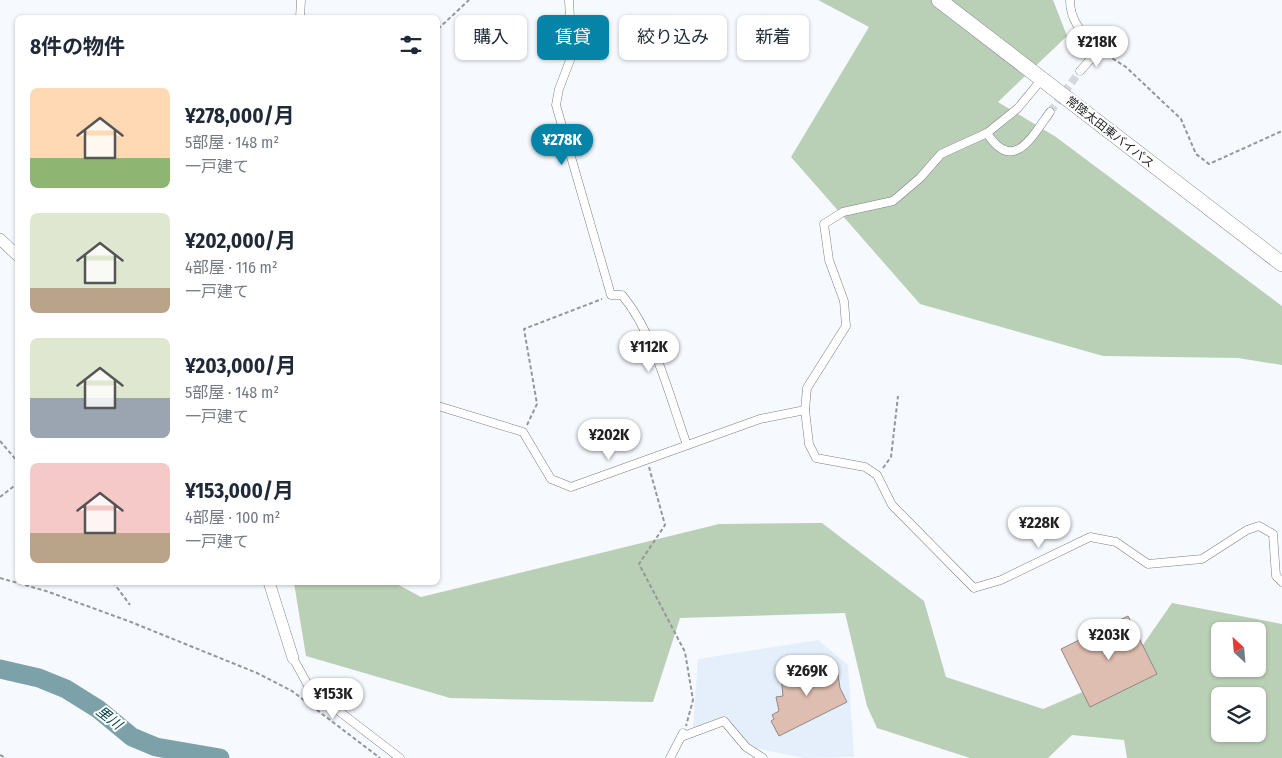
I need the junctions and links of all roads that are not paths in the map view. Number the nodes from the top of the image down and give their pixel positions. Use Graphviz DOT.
graph roads {
  1 [pos="300,0"];
  2 [pos="569,0"];
  3 [pos="938,0"];
  4 [pos="1070,0"];
  5 [pos="300,15"];
  6 [pos="1080,71"];
  7 [pos="1042,79"];
  8 [pos="1050,112"];
  9 [pos="987,133"];
  10 [pos="0,239"];
  11 [pos="15,253"];
  12 [pos="1282,264"];
  13 [pos="440,407"];
  14 [pos="805,410"];
  15 [pos="688,445"];
  16 [pos="1282,582"];
  17 [pos="270,585"];
  18 [pos="293,658"];
  19 [pos="400,758"];
  20 [pos="670,758"];
  21 [pos="763,758"];
  1 -- 5 [label="street"];
  2 -- 15 [label="street"];
  3 -- 7 [label="highway, 常陸太田東バイパス"];
  4 -- 6 [label="street"];
  7 -- 9 [label="street"];
  7 -- 12 [label="highway, 常陸太田東バイパス"];
  8 -- 9 [label="street"];
  9 -- 14 [label="street"];
  10 -- 11 [label="street"];
  13 -- 15 [label="street"];
  14 -- 15 [label="street"];
  14 -- 16 [label="street"];
  17 -- 18 [label="street"];
  18 -- 19 [label="street"];
  20 -- 21 [label="street"];
}
